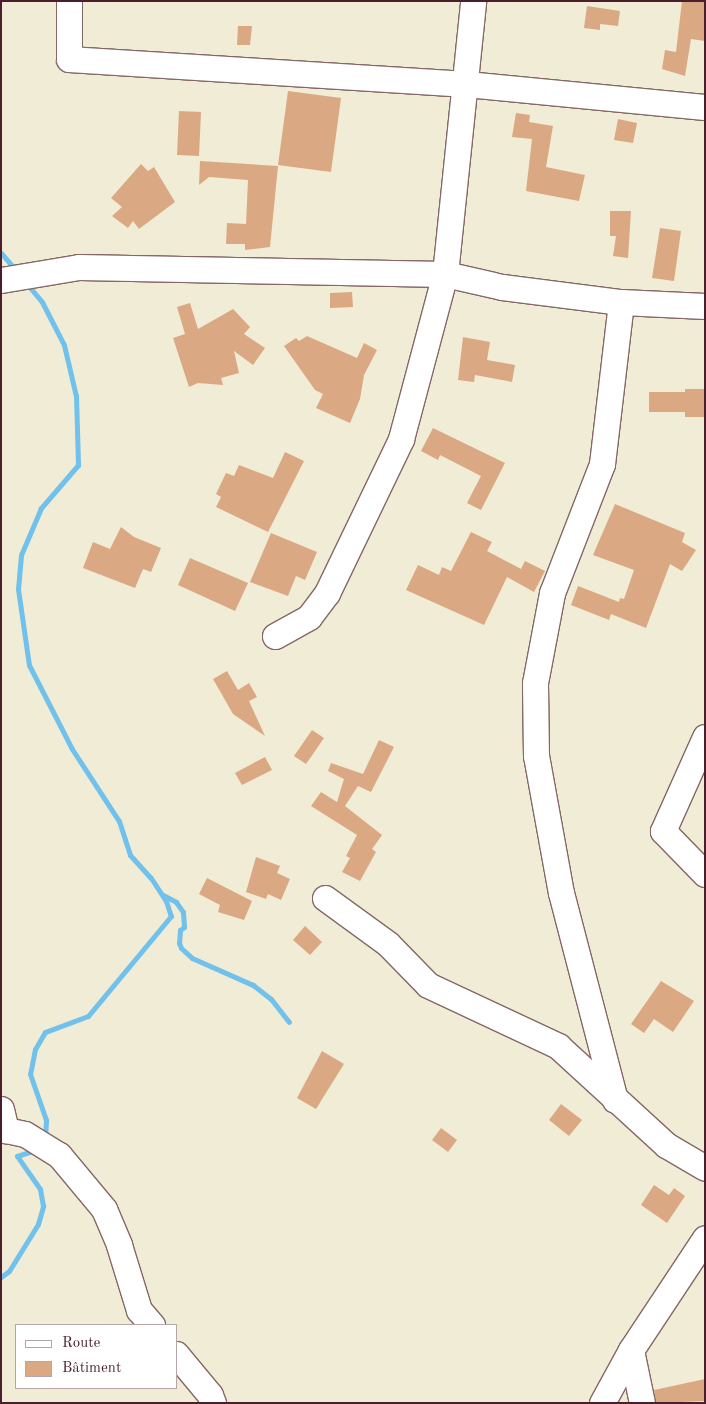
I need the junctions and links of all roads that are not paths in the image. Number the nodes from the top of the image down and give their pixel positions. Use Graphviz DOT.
graph roads {
  1 [pos="69,1"];
  2 [pos="473,1"];
  3 [pos="466,84"];
  4 [pos="705,107"];
  5 [pos="445,274"];
  6 [pos="1,280"];
  7 [pos="621,302"];
  8 [pos="705,306"];
  9 [pos="275,636"];
  10 [pos="705,737"];
  11 [pos="705,874"];
  12 [pos="325,898"];
  13 [pos="615,1100"];
  14 [pos="3,1123"];
  15 [pos="705,1168"];
  16 [pos="705,1238"];
  17 [pos="151,1324"];
  18 [pos="631,1350"];
  19 [pos="178,1356"];
  20 [pos="213,1403"];
  21 [pos="602,1403"];
  22 [pos="642,1403"];
  1 -- 3 [label="street"];
  2 -- 3 [label="street"];
  3 -- 4 [label="street"];
  3 -- 5 [label="street"];
  5 -- 6 [label="street"];
  5 -- 7 [label="street"];
  5 -- 9 [label="street"];
  7 -- 8 [label="street"];
  7 -- 13 [label="street"];
  10 -- 11 [label="street"];
  12 -- 13 [label="street"];
  13 -- 15 [label="street"];
  14 -- 17 [label="street"];
  16 -- 18 [label="street"];
  18 -- 21 [label="street"];
  18 -- 22 [label="street"];
  19 -- 20 [label="street"];
}
